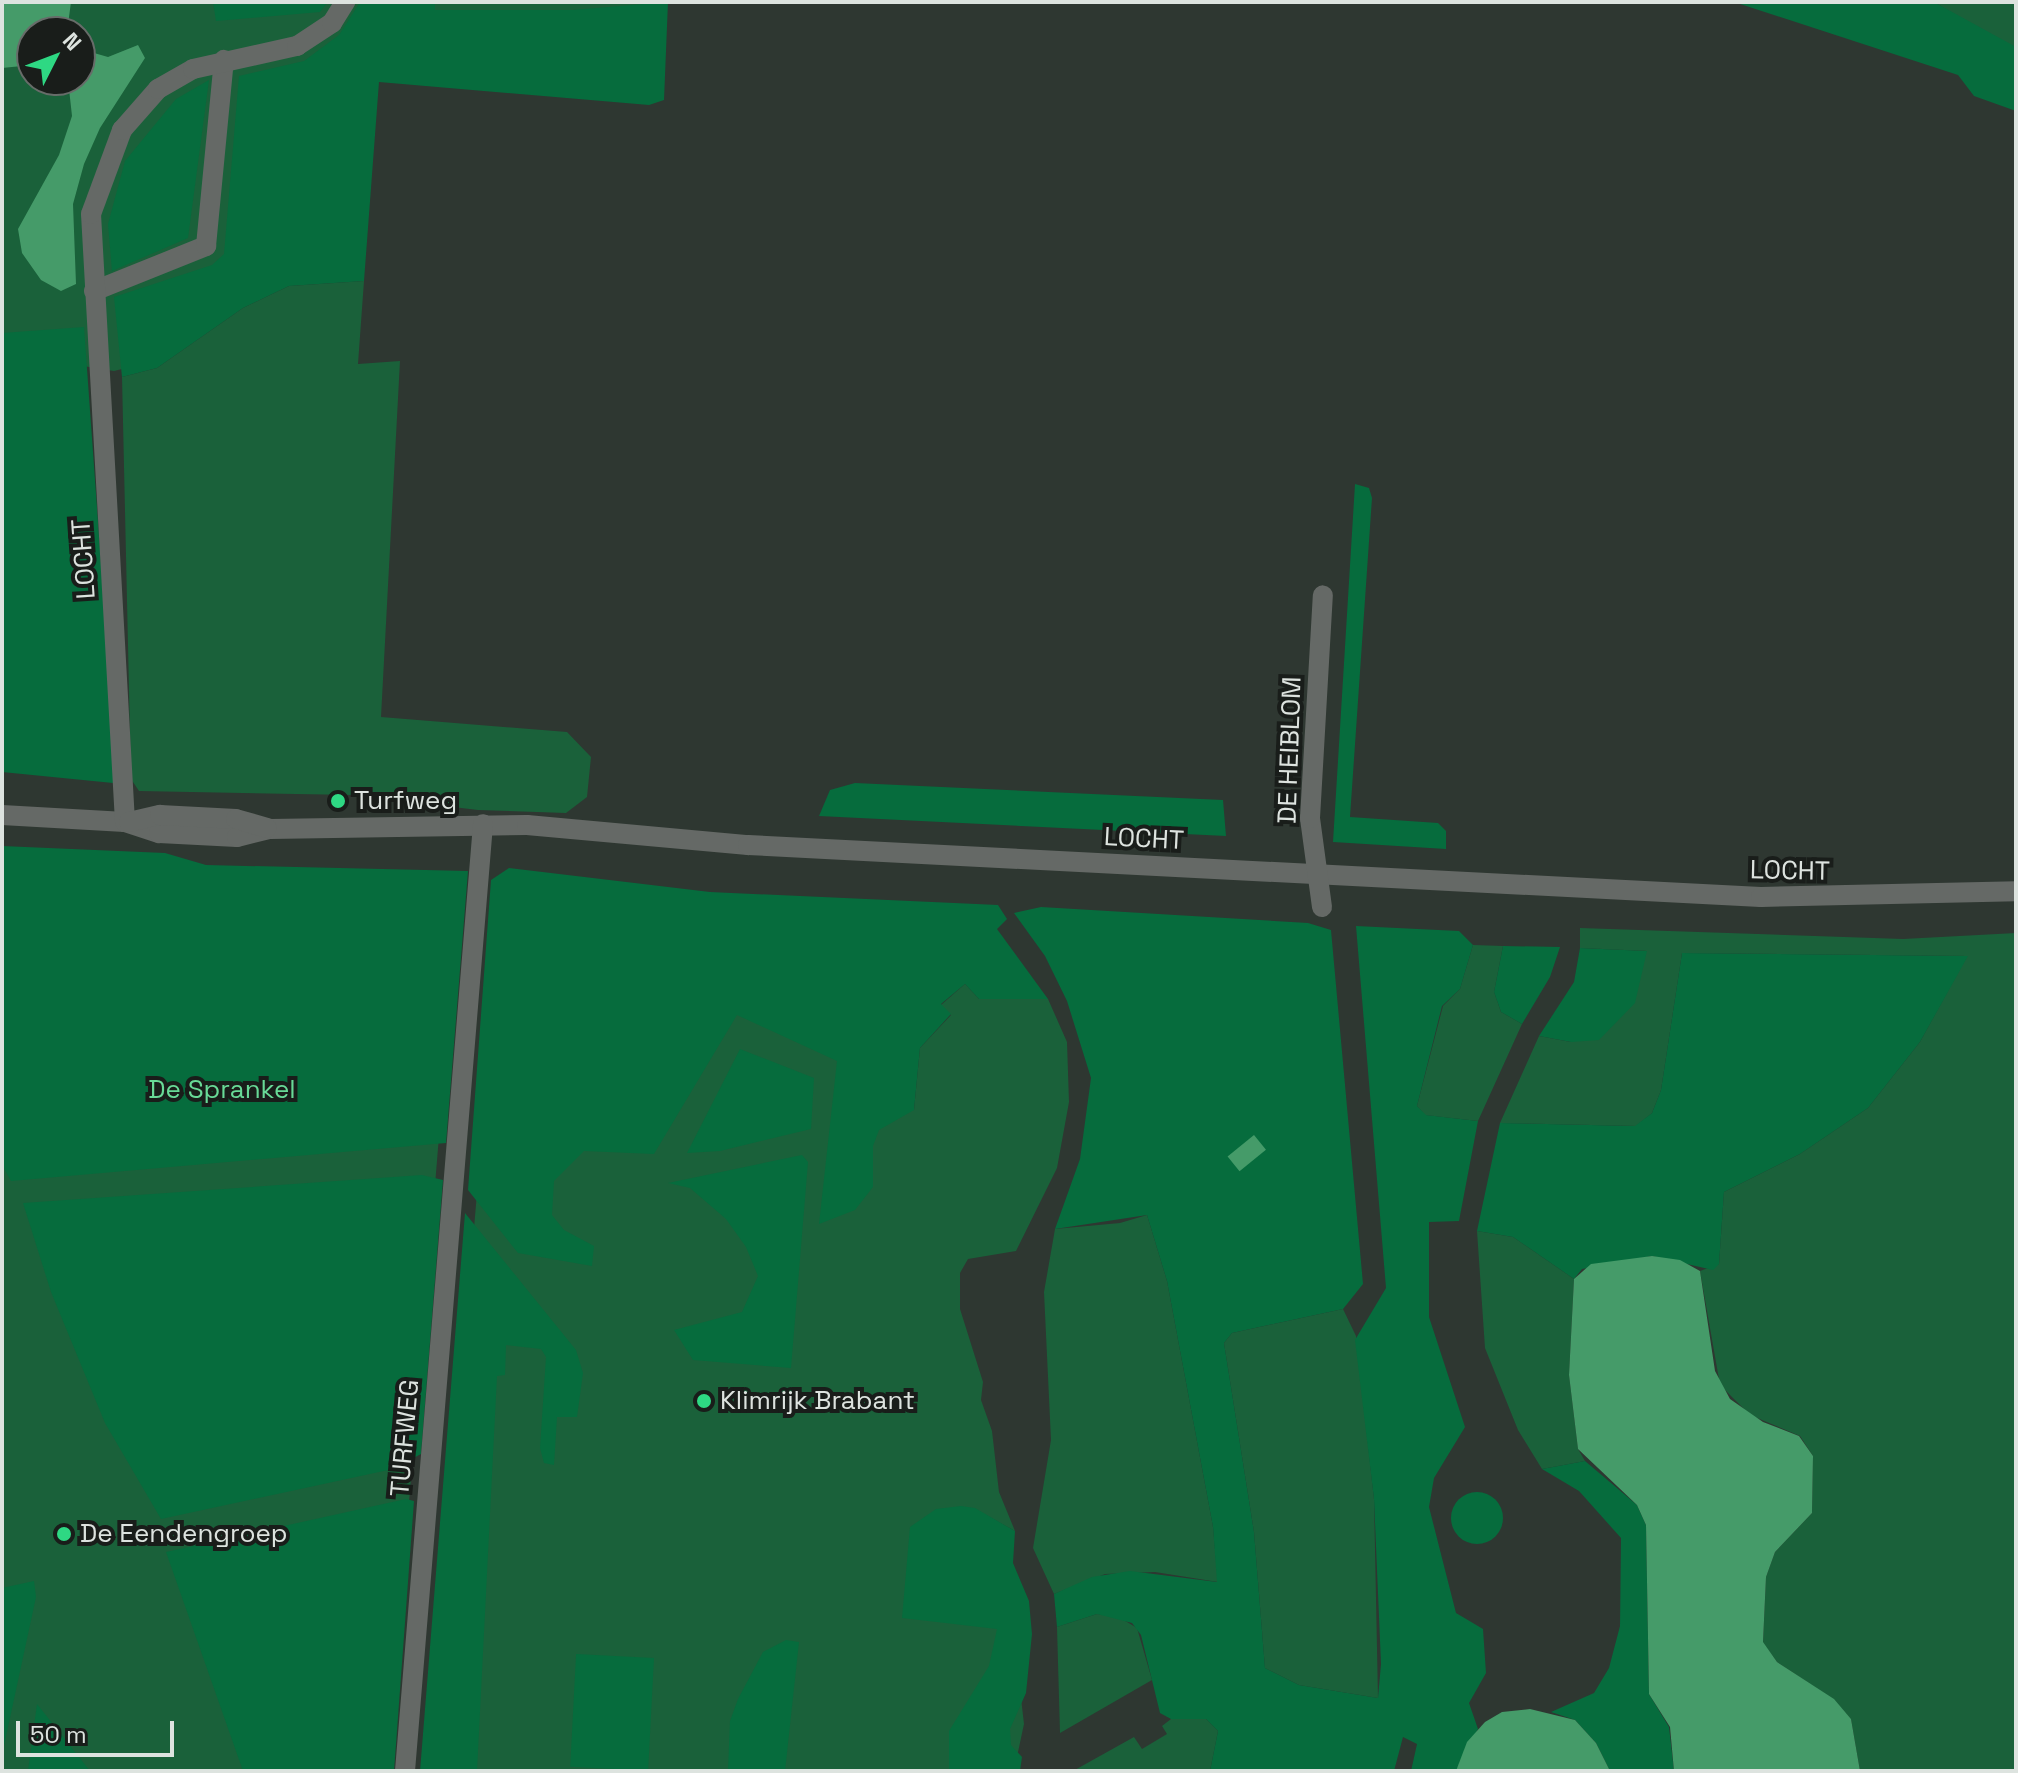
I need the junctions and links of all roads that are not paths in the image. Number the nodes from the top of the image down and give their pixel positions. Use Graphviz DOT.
graph roads {
  1 [pos="345,2"];
  2 [pos="224,60"];
  3 [pos="94,291"];
  4 [pos="1323,595"];
  5 [pos="2,815"];
  6 [pos="125,822"];
  7 [pos="483,824"];
  8 [pos="1317,874"];
  9 [pos="2016,891"];
  10 [pos="1322,907"];
  11 [pos="405,1771"];
  1 -- 2 [label="street, LOCHT"];
  2 -- 3 [label="street, LOCHT"];
  2 -- 3 [label="street"];
  3 -- 6 [label="street, LOCHT"];
  4 -- 8 [label="street, DE HEIBLOM"];
  5 -- 6 [label="street"];
  6 -- 7 [label="street, LOCHT"];
  7 -- 8 [label="street, LOCHT"];
  7 -- 11 [label="street, TURFWEG"];
  8 -- 9 [label="street, LOCHT"];
  8 -- 10 [label="street, DE HEIBLOM"];
}
